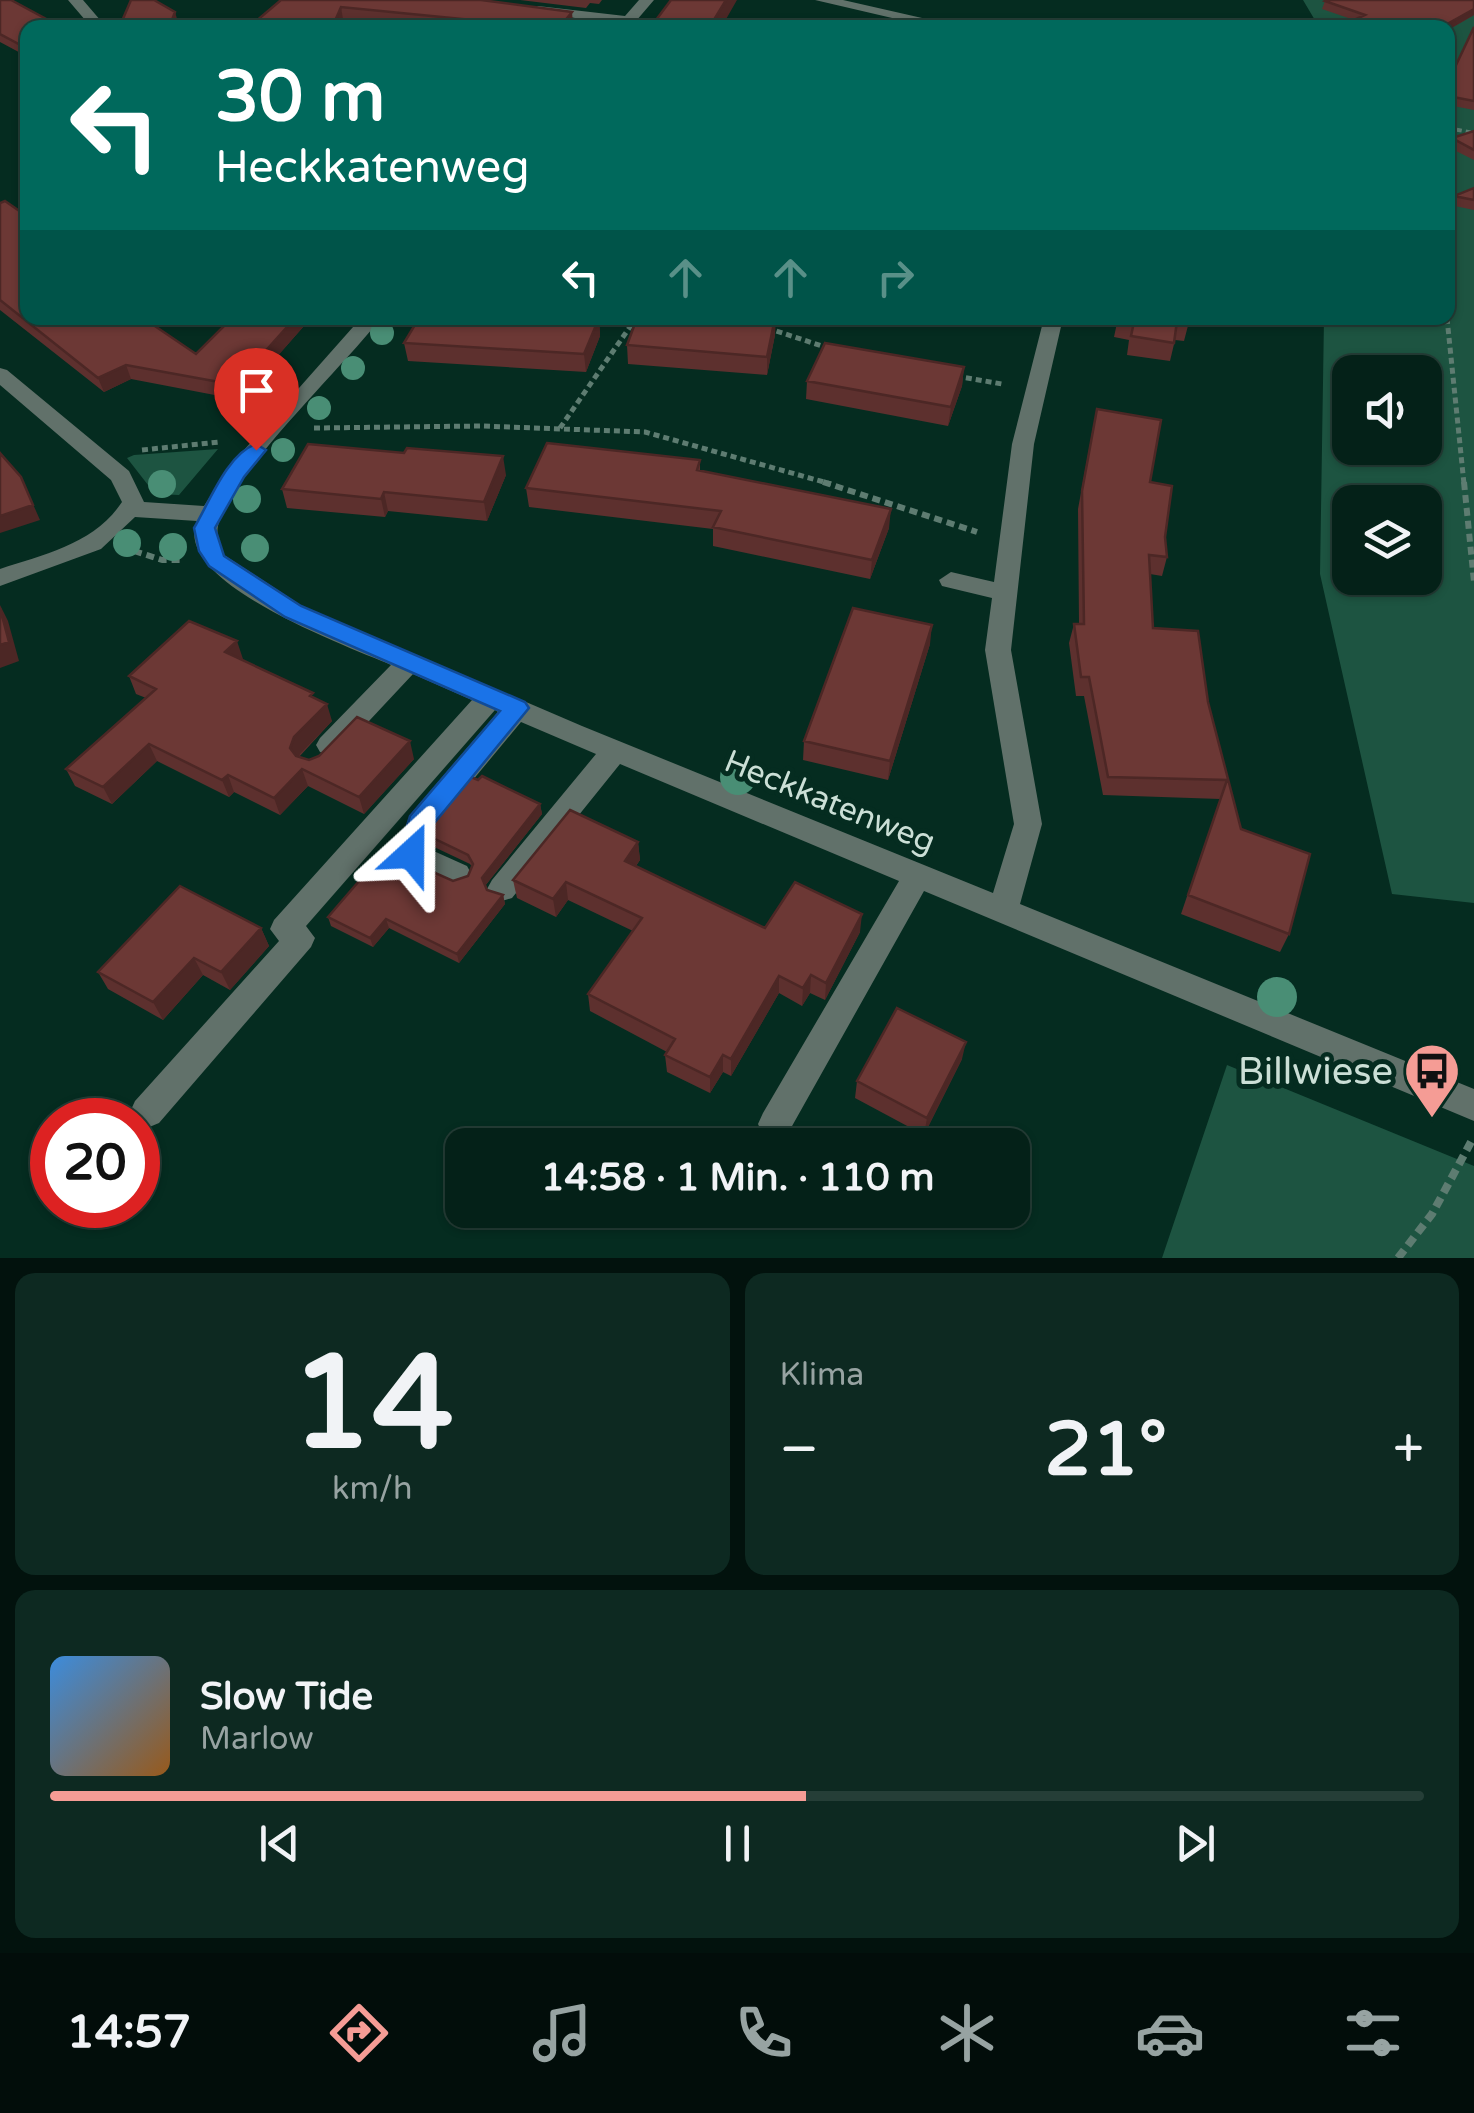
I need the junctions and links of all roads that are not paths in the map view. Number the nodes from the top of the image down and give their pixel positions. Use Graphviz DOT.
graph roads {
  1 [pos="74,0"];
  2 [pos="647,0"];
  3 [pos="822,0"];
  4 [pos="530,10"];
  5 [pos="93,20"];
  6 [pos="598,20"];
  7 [pos="629,20"];
  8 [pos="919,20"];
  9 [pos="365,325"];
  10 [pos="1052,325"];
  11 [pos="0,374"];
  12 [pos="130,509"];
  13 [pos="210,514"];
  14 [pos="0,578"];
  15 [pos="952,580"];
  16 [pos="1004,593"];
  17 [pos="408,662"];
  18 [pos="504,703"];
  19 [pos="614,750"];
  20 [pos="313,763"];
  21 [pos="456,875"];
  22 [pos="918,876"];
  23 [pos="502,889"];
  24 [pos="1003,910"];
  25 [pos="160,1098"];
  26 [pos="1474,1105"];
  27 [pos="775,1124"];
  1 -- 5 [label="street"];
  2 -- 7 [label="street"];
  3 -- 8 [label="street"];
  4 -- 6 [label="street"];
  9 -- 13 [label="street"];
  10 -- 16 [label="street"];
  11 -- 12 [label="street"];
  12 -- 13 [label="street"];
  12 -- 14 [label="street"];
  13 -- 17 [label="street, Heckkatenweg"];
  15 -- 16 [label="street"];
  16 -- 24 [label="street"];
  17 -- 18 [label="street, Heckkatenweg"];
  17 -- 20 [label="street"];
  18 -- 19 [label="street, Heckkatenweg"];
  18 -- 21 [label="street"];
  18 -- 25 [label="street"];
  19 -- 22 [label="street, Heckkatenweg"];
  19 -- 23 [label="street"];
  22 -- 24 [label="street, Heckkatenweg"];
  22 -- 27 [label="street"];
  24 -- 26 [label="street, Heckkatenweg"];
}
